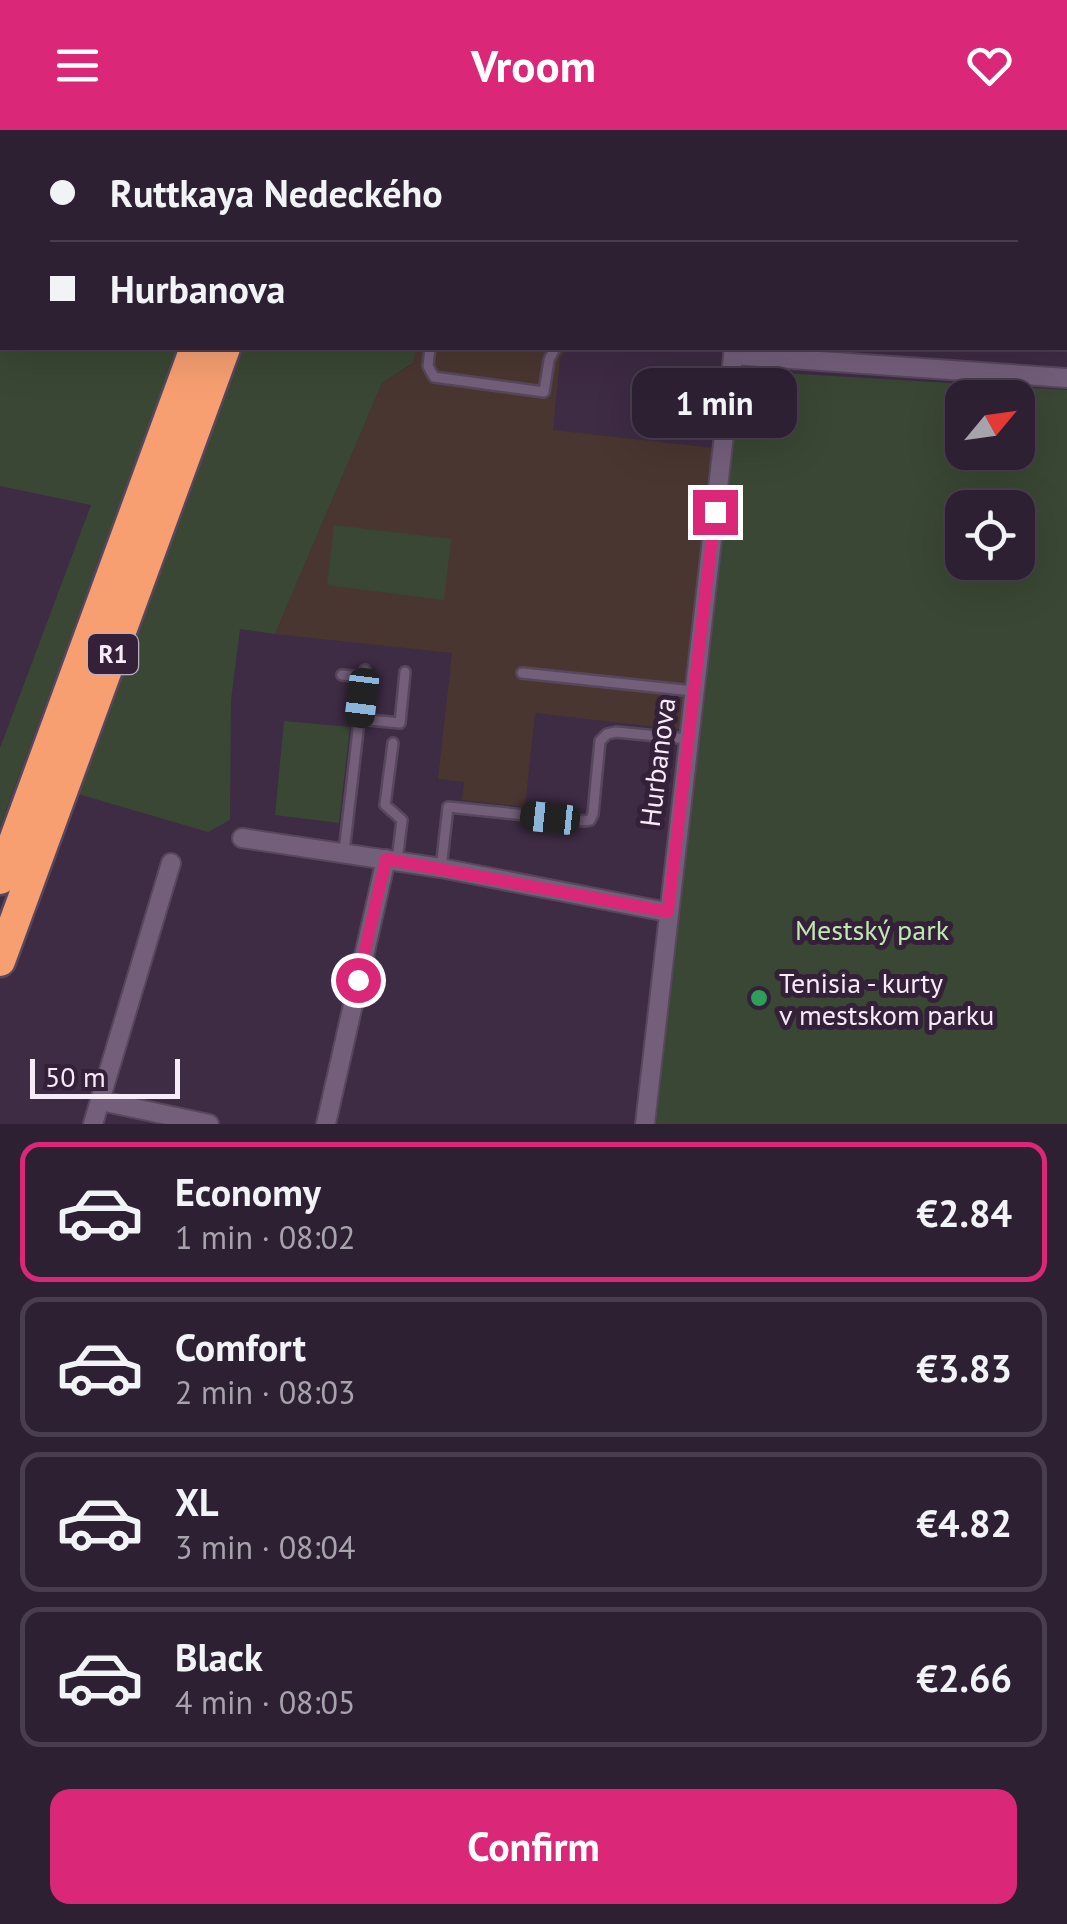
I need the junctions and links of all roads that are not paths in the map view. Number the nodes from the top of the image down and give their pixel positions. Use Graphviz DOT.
graph roads {
  1 [pos="194,350"];
  2 [pos="224,350"];
  3 [pos="430,350"];
  4 [pos="554,350"];
  5 [pos="734,351"];
  6 [pos="1067,378"];
  7 [pos="405,672"];
  8 [pos="522,673"];
  9 [pos="342,675"];
  10 [pos="693,692"];
  11 [pos="359,719"];
  12 [pos="688,739"];
  13 [pos="393,743"];
  14 [pos="242,838"];
  15 [pos="344,852"];
  16 [pos="392,860"];
  17 [pos="172,863"];
  18 [pos="440,868"];
  19 [pos="0,879"];
  20 [pos="668,912"];
  21 [pos="0,961"];
  22 [pos="101,1101"];
  23 [pos="93,1124"];
  24 [pos="209,1124"];
  25 [pos="326,1124"];
  26 [pos="645,1124"];
  1 -- 19 [label="highway, R1"];
  2 -- 21 [label="highway, R1"];
  3 -- 4 [label="lane"];
  5 -- 6 [label="street"];
  5 -- 10 [label="street, Hurbanova"];
  7 -- 11 [label="lane"];
  8 -- 10 [label="lane"];
  9 -- 11 [label="lane"];
  10 -- 12 [label="street, Hurbanova"];
  11 -- 15 [label="lane"];
  12 -- 18 [label="lane"];
  12 -- 20 [label="street, Hurbanova"];
  13 -- 16 [label="lane"];
  14 -- 15 [label="street"];
  15 -- 16 [label="street"];
  16 -- 18 [label="street"];
  16 -- 25 [label="street"];
  17 -- 22 [label="street"];
  18 -- 20 [label="street"];
  20 -- 26 [label="street, Hurbanova"];
  22 -- 23 [label="street"];
  22 -- 24 [label="street"];
}
